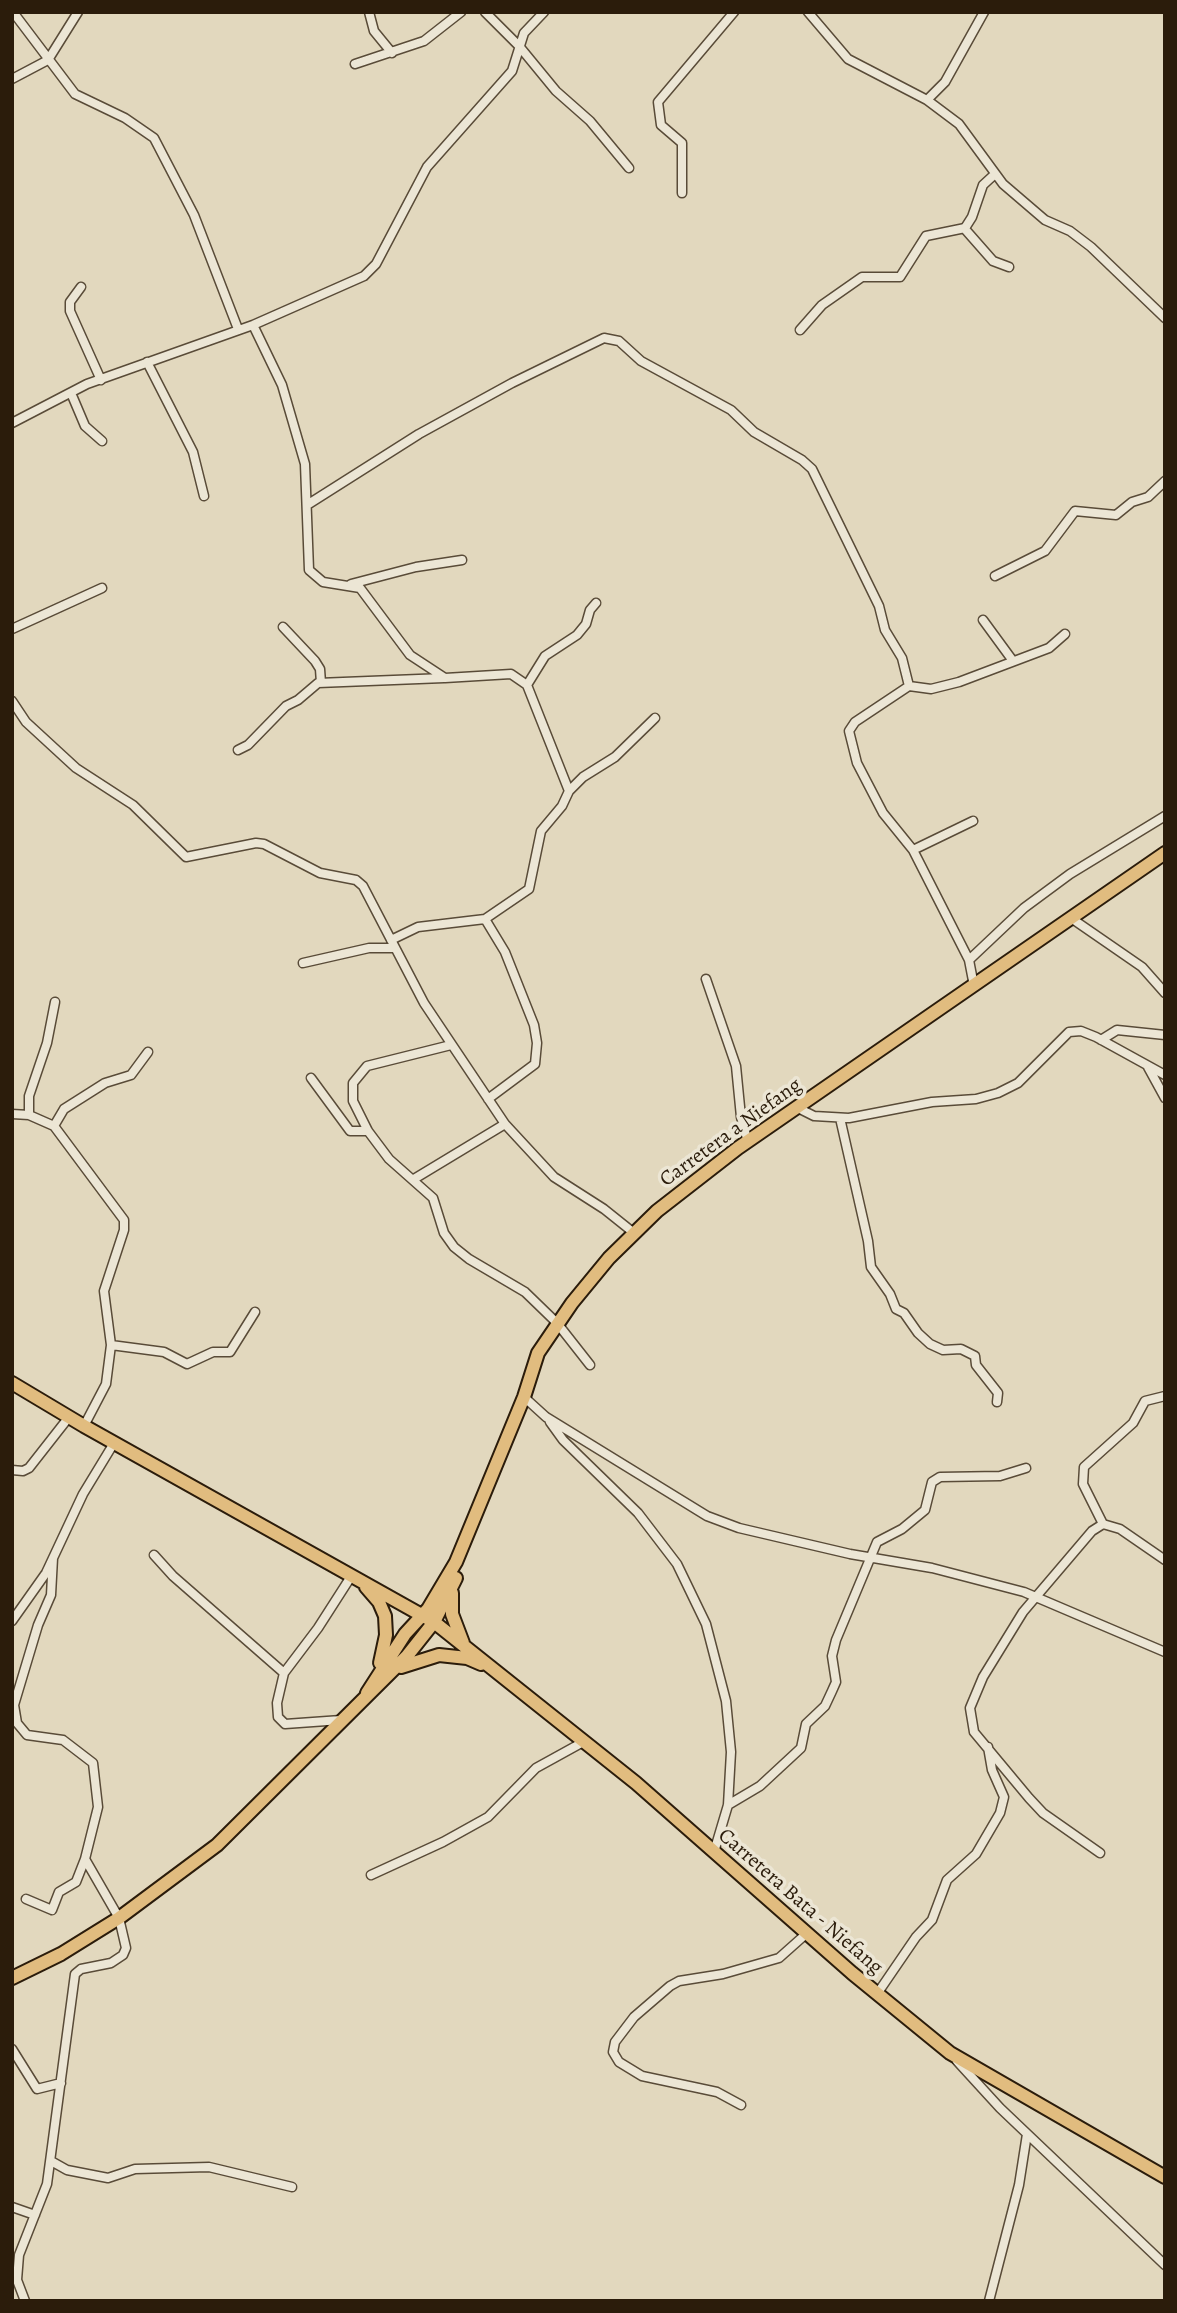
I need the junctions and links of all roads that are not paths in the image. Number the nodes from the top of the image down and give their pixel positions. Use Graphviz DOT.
graph roads {
  1 [pos="13,12"];
  2 [pos="78,12"];
  3 [pos="369,12"];
  4 [pos="461,12"];
  5 [pos="485,12"];
  6 [pos="544,12"];
  7 [pos="734,12"];
  8 [pos="808,12"];
  9 [pos="984,12"];
  10 [pos="519,46"];
  11 [pos="392,53"];
  12 [pos="48,60"];
  13 [pos="355,64"];
  14 [pos="12,79"];
  15 [pos="927,100"];
  16 [pos="629,167"];
  17 [pos="995,174"];
  18 [pos="682,193"];
  19 [pos="964,229"];
  20 [pos="1009,267"];
  21 [pos="81,287"];
  22 [pos="1165,318"];
  23 [pos="253,325"];
  24 [pos="238,329"];
  25 [pos="800,330"];
  26 [pos="147,362"];
  27 [pos="101,380"];
  28 [pos="71,393"];
  29 [pos="12,423"];
  30 [pos="102,441"];
  31 [pos="1165,481"];
  32 [pos="204,496"];
  33 [pos="307,505"];
  34 [pos="462,560"];
  35 [pos="995,576"];
  36 [pos="351,584"];
  37 [pos="102,588"];
  38 [pos="596,603"];
  39 [pos="983,620"];
  40 [pos="283,627"];
  41 [pos="12,629"];
  42 [pos="1065,634"];
  43 [pos="1013,662"];
  44 [pos="445,678"];
  45 [pos="320,682"];
  46 [pos="527,685"];
  47 [pos="909,686"];
  48 [pos="12,701"];
  49 [pos="654,718"];
  50 [pos="238,750"];
  51 [pos="569,791"];
  52 [pos="1165,816"];
  53 [pos="973,821"];
  54 [pos="914,850"];
  55 [pos="1165,853"];
  56 [pos="1071,918"];
  57 [pos="485,919"];
  58 [pos="393,944"];
  59 [pos="969,960"];
  60 [pos="303,963"];
  61 [pos="706,979"];
  62 [pos="974,986"];
  63 [pos="1165,993"];
  64 [pos="55,1002"];
  65 [pos="1165,1035"];
  66 [pos="1101,1040"];
  67 [pos="451,1045"];
  68 [pos="148,1052"];
  69 [pos="1148,1067"];
  70 [pos="1165,1075"];
  71 [pos="312,1078"];
  72 [pos="1165,1097"];
  73 [pos="488,1099"];
  74 [pos="798,1108"];
  75 [pos="12,1114"];
  76 [pos="29,1115"];
  77 [pos="840,1118"];
  78 [pos="505,1124"];
  79 [pos="54,1126"];
  80 [pos="368,1131"];
  81 [pos="748,1142"];
  82 [pos="414,1179"];
  83 [pos="634,1233"];
  84 [pos="255,1312"];
  85 [pos="557,1323"];
  86 [pos="111,1345"];
  87 [pos="590,1365"];
  88 [pos="12,1382"];
  89 [pos="1165,1396"];
  90 [pos="524,1397"];
  91 [pos="997,1402"];
  92 [pos="69,1417"];
  93 [pos="546,1417"];
  94 [pos="84,1426"];
  95 [pos="114,1443"];
  96 [pos="1026,1468"];
  97 [pos="12,1470"];
  98 [pos="1102,1524"];
  99 [pos="154,1555"];
  100 [pos="871,1557"];
  101 [pos="53,1558"];
  102 [pos="1165,1560"];
  103 [pos="456,1562"];
  104 [pos="355,1577"];
  105 [pos="456,1578"];
  106 [pos="436,1597"];
  107 [pos="1034,1597"];
  108 [pos="404,1604"];
  109 [pos="428,1618"];
  110 [pos="12,1621"];
  111 [pos="463,1644"];
  112 [pos="1165,1651"];
  113 [pos="394,1670"];
  114 [pos="496,1670"];
  115 [pos="284,1673"];
  116 [pos="374,1681"];
  117 [pos="367,1693"];
  118 [pos="341,1720"];
  119 [pos="585,1741"];
  120 [pos="988,1747"];
  121 [pos="728,1805"];
  122 [pos="713,1853"];
  123 [pos="1100,1853"];
  124 [pos="85,1858"];
  125 [pos="372,1875"];
  126 [pos="26,1899"];
  127 [pos="119,1918"];
  128 [pos="806,1934"];
  129 [pos="12,1978"];
  130 [pos="877,1994"];
  131 [pos="12,2049"];
  132 [pos="950,2053"];
  133 [pos="61,2083"];
  134 [pos="741,2105"];
  135 [pos="1027,2134"];
  136 [pos="51,2161"];
  137 [pos="1165,2177"];
  138 [pos="292,2187"];
  139 [pos="12,2207"];
  140 [pos="35,2215"];
  141 [pos="1165,2265"];
  142 [pos="19,2290"];
  143 [pos="12,2300"];
  144 [pos="25,2301"];
  145 [pos="989,2301"];
  1 -- 12 [label="street"];
  2 -- 12 [label="street"];
  3 -- 11 [label="street"];
  4 -- 11 [label="street"];
  5 -- 10 [label="street"];
  6 -- 10 [label="street"];
  7 -- 18 [label="street"];
  8 -- 15 [label="street"];
  9 -- 15 [label="street"];
  10 -- 16 [label="street"];
  10 -- 23 [label="street"];
  11 -- 13 [label="street"];
  12 -- 14 [label="street"];
  12 -- 24 [label="street"];
  15 -- 17 [label="street"];
  17 -- 19 [label="street"];
  17 -- 22 [label="street"];
  19 -- 20 [label="street"];
  19 -- 25 [label="street"];
  21 -- 27 [label="street"];
  23 -- 24 [label="street"];
  23 -- 33 [label="street"];
  24 -- 26 [label="street"];
  26 -- 27 [label="street"];
  26 -- 32 [label="street"];
  27 -- 28 [label="street"];
  28 -- 29 [label="street"];
  28 -- 30 [label="street"];
  31 -- 35 [label="street"];
  33 -- 36 [label="street"];
  33 -- 47 [label="street"];
  34 -- 36 [label="street"];
  36 -- 44 [label="street"];
  37 -- 41 [label="street"];
  38 -- 46 [label="street"];
  39 -- 43 [label="street"];
  40 -- 45 [label="street"];
  42 -- 43 [label="street"];
  43 -- 47 [label="street"];
  44 -- 45 [label="street"];
  44 -- 46 [label="street"];
  45 -- 50 [label="street"];
  46 -- 51 [label="street"];
  47 -- 54 [label="street"];
  48 -- 58 [label="street"];
  49 -- 51 [label="street"];
  51 -- 57 [label="street"];
  52 -- 59 [label="street"];
  53 -- 54 [label="street"];
  54 -- 59 [label="street"];
  55 -- 56 [label="main road, Carretera a Niefang"];
  56 -- 62 [label="main road, Carretera a Niefang"];
  56 -- 63 [label="street"];
  57 -- 58 [label="street"];
  57 -- 73 [label="street"];
  58 -- 60 [label="street"];
  58 -- 67 [label="street"];
  59 -- 62 [label="street"];
  61 -- 81 [label="street"];
  62 -- 74 [label="main road, Carretera a Niefang"];
  64 -- 76 [label="street"];
  65 -- 66 [label="street"];
  66 -- 69 [label="street"];
  66 -- 77 [label="street"];
  67 -- 73 [label="street"];
  67 -- 80 [label="street"];
  68 -- 79 [label="street"];
  69 -- 70 [label="street"];
  69 -- 72 [label="street"];
  71 -- 80 [label="street"];
  73 -- 78 [label="street"];
  74 -- 77 [label="street"];
  74 -- 81 [label="main road, Carretera a Niefang"];
  75 -- 76 [label="street"];
  76 -- 79 [label="street"];
  77 -- 91 [label="street"];
  78 -- 82 [label="street"];
  78 -- 83 [label="street"];
  79 -- 86 [label="street"];
  80 -- 82 [label="street"];
  81 -- 83 [label="main road, Carretera a Niefang"];
  82 -- 85 [label="street"];
  83 -- 85 [label="main road, Carretera a Niefang"];
  84 -- 86 [label="street"];
  85 -- 87 [label="street"];
  85 -- 90 [label="main road, Carretera a Niefang"];
  86 -- 94 [label="street"];
  88 -- 92 [label="main road, Carretera Bata - Niefang"];
  89 -- 98 [label="street"];
  90 -- 93 [label="street"];
  90 -- 103 [label="main road, Carretera a Niefang"];
  92 -- 94 [label="main road, Carretera Bata - Niefang"];
  92 -- 97 [label="street"];
  93 -- 100 [label="street"];
  93 -- 121 [label="street"];
  94 -- 95 [label="main road, Carretera Bata - Niefang"];
  95 -- 101 [label="street"];
  95 -- 104 [label="main road, Carretera Bata - Niefang"];
  96 -- 100 [label="street"];
  98 -- 102 [label="street"];
  98 -- 107 [label="street"];
  99 -- 115 [label="street"];
  100 -- 107 [label="street"];
  100 -- 121 [label="street"];
  101 -- 110 [label="street"];
  101 -- 124 [label="street"];
  103 -- 105 [label="main road"];
  103 -- 106 [label="main road, Carretera a Niefang"];
  104 -- 108 [label="main road, Carretera Bata - Niefang"];
  104 -- 115 [label="street"];
  104 -- 116 [label="main road"];
  105 -- 109 [label="main road"];
  105 -- 111 [label="main road"];
  106 -- 108 [label="main road"];
  106 -- 109 [label="main road, Carretera a Niefang"];
  107 -- 112 [label="street"];
  107 -- 120 [label="street"];
  108 -- 109 [label="main road, Carretera Bata - Niefang"];
  109 -- 111 [label="main road, Carretera Bata - Niefang"];
  109 -- 113 [label="main road"];
  109 -- 116 [label="main road"];
  111 -- 114 [label="main road, Carretera Bata - Niefang"];
  113 -- 114 [label="main road"];
  113 -- 117 [label="main road"];
  114 -- 119 [label="main road, Carretera Bata - Niefang"];
  115 -- 118 [label="street"];
  116 -- 117 [label="main road"];
  117 -- 118 [label="main road"];
  118 -- 127 [label="main road"];
  119 -- 122 [label="main road, Carretera Bata - Niefang"];
  119 -- 125 [label="street"];
  120 -- 123 [label="street"];
  120 -- 130 [label="street"];
  121 -- 122 [label="street"];
  122 -- 128 [label="main road, Carretera Bata - Niefang"];
  124 -- 126 [label="street"];
  124 -- 127 [label="street"];
  127 -- 129 [label="main road"];
  127 -- 133 [label="street"];
  128 -- 130 [label="main road, Carretera Bata - Niefang"];
  128 -- 134 [label="street"];
  130 -- 132 [label="main road, Carretera Bata - Niefang"];
  131 -- 133 [label="street"];
  132 -- 135 [label="street"];
  132 -- 137 [label="main road, Carretera Bata - Niefang"];
  133 -- 136 [label="street"];
  135 -- 141 [label="street"];
  135 -- 145 [label="street"];
  136 -- 138 [label="street"];
  136 -- 140 [label="street"];
  139 -- 140 [label="street"];
  140 -- 142 [label="street"];
  142 -- 143 [label="street"];
  142 -- 144 [label="street"];
}
